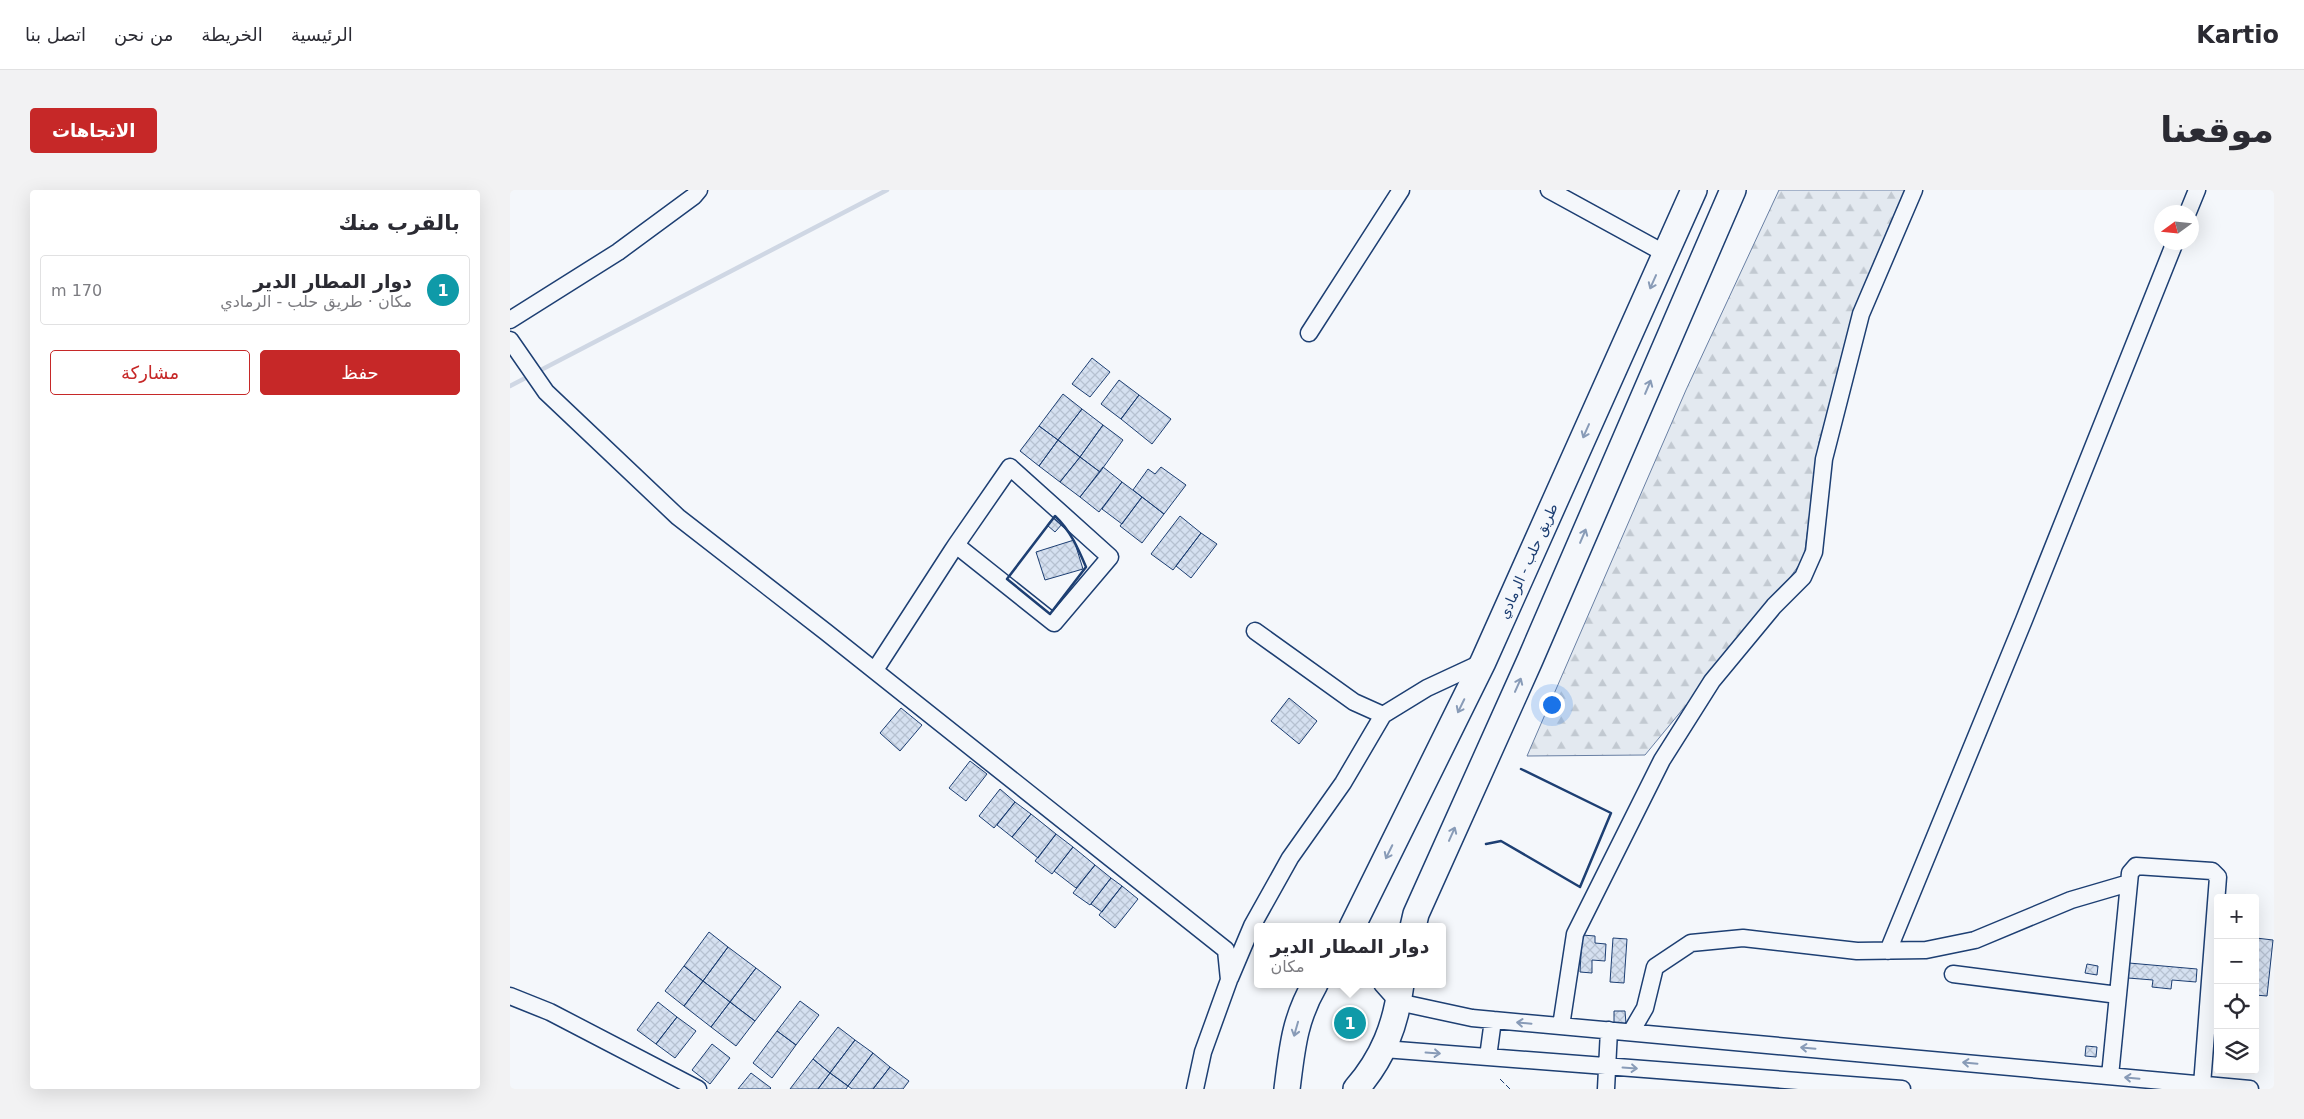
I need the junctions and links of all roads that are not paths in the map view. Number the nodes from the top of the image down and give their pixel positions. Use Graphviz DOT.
graph roads {
  1 [pos="699,190"];
  2 [pos="1401,190"];
  3 [pos="1549,190"];
  4 [pos="1694,190"];
  5 [pos="1733,190"];
  6 [pos="1914,190"];
  7 [pos="2197,190"];
  8 [pos="2191,205"];
  9 [pos="2172,250"];
  10 [pos="1666,254"];
  11 [pos="510,320"];
  12 [pos="1309,333"];
  13 [pos="511,342"];
  14 [pos="956,545"];
  15 [pos="1255,631"];
  16 [pos="1483,662"];
  17 [pos="875,670"];
  18 [pos="1383,715"];
  19 [pos="2129,883"];
  20 [pos="1354,923"];
  21 [pos="1414,923"];
  22 [pos="1888,951"];
  23 [pos="1953,974"];
  24 [pos="1229,980"];
  25 [pos="1314,988"];
  26 [pos="1400,993"];
  27 [pos="2118,995"];
  28 [pos="510,996"];
  29 [pos="1493,1020"];
  30 [pos="1561,1026"];
  31 [pos="1609,1030"];
  32 [pos="1631,1032"];
  33 [pos="1384,1049"];
  34 [pos="1488,1057"];
  35 [pos="1607,1066"];
  36 [pos="2110,1076"];
  37 [pos="2202,1084"];
  38 [pos="698,1089"];
  39 [pos="1195,1089"];
  40 [pos="1287,1089"];
  41 [pos="1356,1089"];
  42 [pos="1606,1089"];
  43 [pos="1902,1089"];
  44 [pos="2250,1089"];
  1 -- 11 [label="street"];
  2 -- 12 [label="street"];
  3 -- 10 [label="street"];
  4 -- 10 [label="highway, طريق حلب - الرمادي"];
  21 -- 5 [label="highway, one-way"];
  6 -- 30 [label="street"];
  7 -- 8 [label="street"];
  9 -- 22 [label="street"];
  10 -- 16 [label="highway, طريق حلب - الرمادي, one-way"];
  13 -- 17 [label="street"];
  14 -- 14 [label="street"];
  14 -- 17 [label="street"];
  15 -- 18 [label="street"];
  16 -- 18 [label="street"];
  16 -- 20 [label="highway, طريق حلب - الرمادي, one-way"];
  17 -- 24 [label="street"];
  18 -- 24 [label="street"];
  19 -- 22 [label="street"];
  19 -- 27 [label="street"];
  19 -- 37 [label="street"];
  22 -- 32 [label="street"];
  23 -- 27 [label="street"];
  24 -- 39 [label="street"];
  25 -- 40 [label="highway, one-way"];
  26 -- 29 [label="street"];
  26 -- 33 [label="highway"];
  27 -- 36 [label="street"];
  28 -- 38 [label="street"];
  30 -- 29 [label="street, one-way"];
  29 -- 34 [label="street"];
  30 -- 31 [label="street"];
  31 -- 32 [label="street"];
  31 -- 35 [label="street"];
  36 -- 32 [label="street, one-way"];
  33 -- 34 [label="street, one-way"];
  33 -- 41 [label="highway"];
  34 -- 35 [label="street"];
  35 -- 42 [label="street"];
  35 -- 43 [label="street, one-way"];
  37 -- 36 [label="street, one-way"];
  37 -- 44 [label="street"];
}
